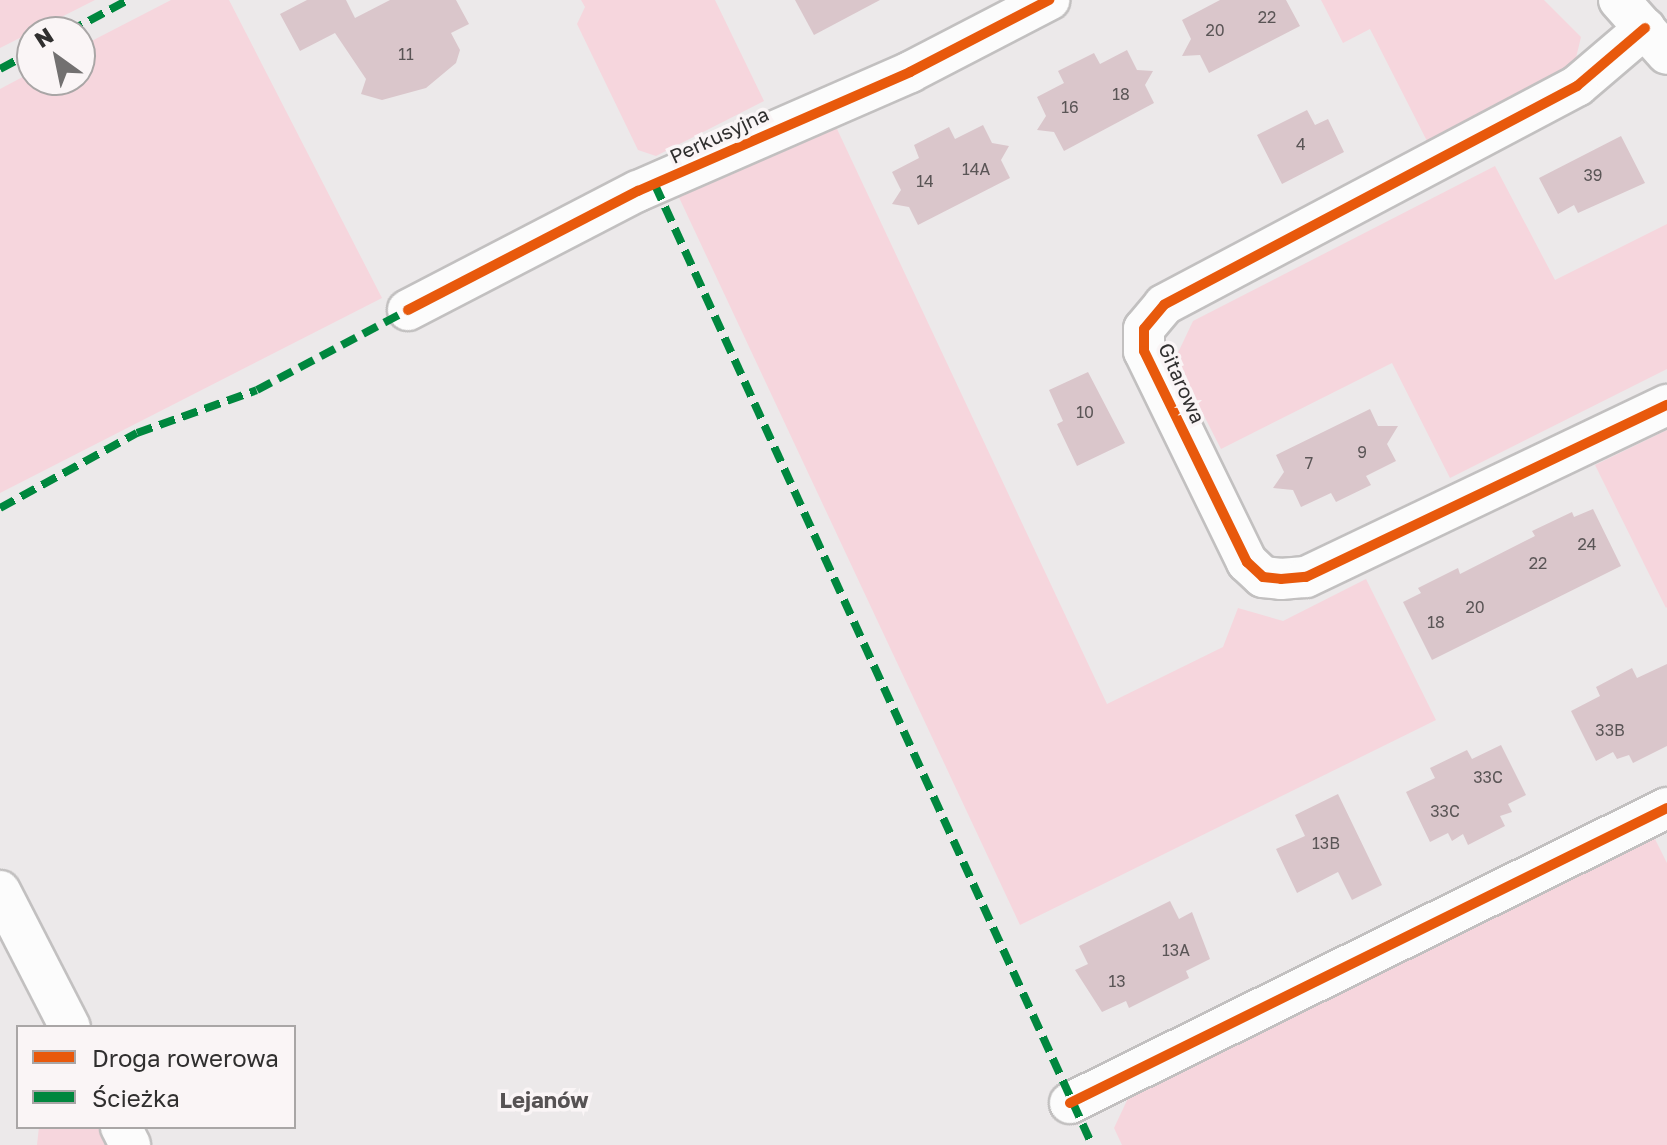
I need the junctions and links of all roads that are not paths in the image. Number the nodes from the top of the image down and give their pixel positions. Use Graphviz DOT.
graph roads {
  1 [pos="1049,0"];
  2 [pos="1652,35"];
  3 [pos="408,310"];
  4 [pos="1667,405"];
  5 [pos="1667,808"];
  6 [pos="0,891"];
  7 [pos="69,1025"];
  8 [pos="1070,1103"];
  1 -- 3 [label="street, Perkusyjna"];
  2 -- 4 [label="street, Gitarowa"];
  5 -- 8 [label="street"];
  6 -- 7 [label="street"];
}
